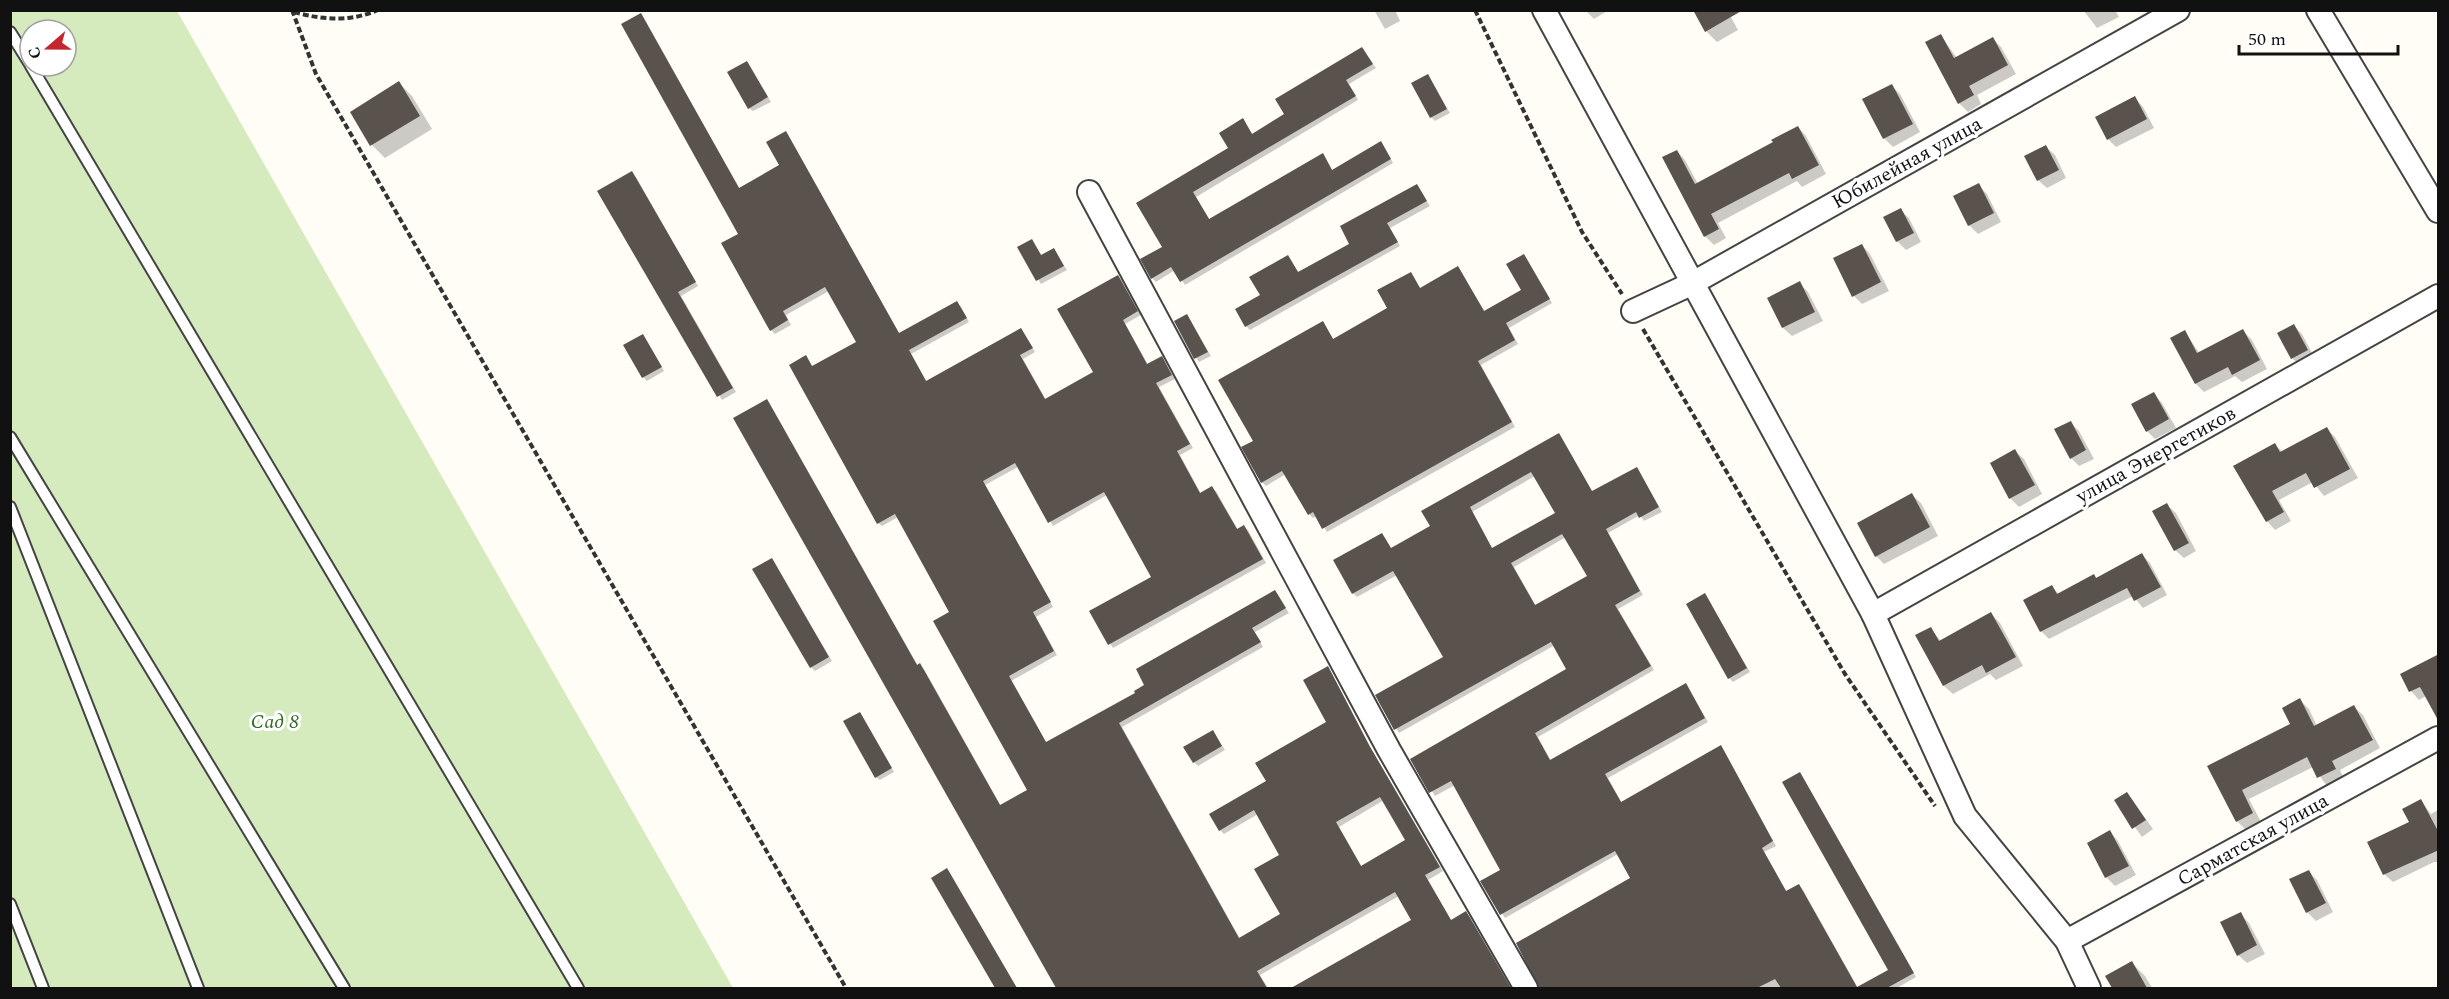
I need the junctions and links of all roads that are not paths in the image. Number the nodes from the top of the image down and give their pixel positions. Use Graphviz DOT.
graph roads {
  1 [pos="1544,10"];
  2 [pos="2178,10"];
  3 [pos="2318,10"];
  4 [pos="10,32"];
  5 [pos="18,45"];
  6 [pos="38,78"];
  7 [pos="1089,192"];
  8 [pos="2439,211"];
  9 [pos="1691,284"];
  10 [pos="2439,296"];
  11 [pos="1633,311"];
  12 [pos="10,437"];
  13 [pos="10,507"];
  14 [pos="1873,614"];
  15 [pos="2439,738"];
  16 [pos="10,904"];
  17 [pos="2067,941"];
  18 [pos="43,988"];
  19 [pos="198,988"];
  20 [pos="344,988"];
  21 [pos="578,988"];
  22 [pos="1526,988"];
  23 [pos="2090,988"];
  1 -- 9 [label="street"];
  2 -- 9 [label="street, Юбилейная улица"];
  3 -- 8 [label="street"];
  4 -- 5 [label="lane"];
  6 -- 21 [label="lane"];
  7 -- 22 [label="street"];
  9 -- 11 [label="street, Юбилейная улица"];
  9 -- 14 [label="street"];
  10 -- 14 [label="street, улица Энергетиков"];
  12 -- 20 [label="lane"];
  13 -- 19 [label="lane"];
  14 -- 17 [label="street"];
  15 -- 17 [label="street, Сарматская улица"];
  16 -- 18 [label="lane"];
  17 -- 23 [label="street"];
}
